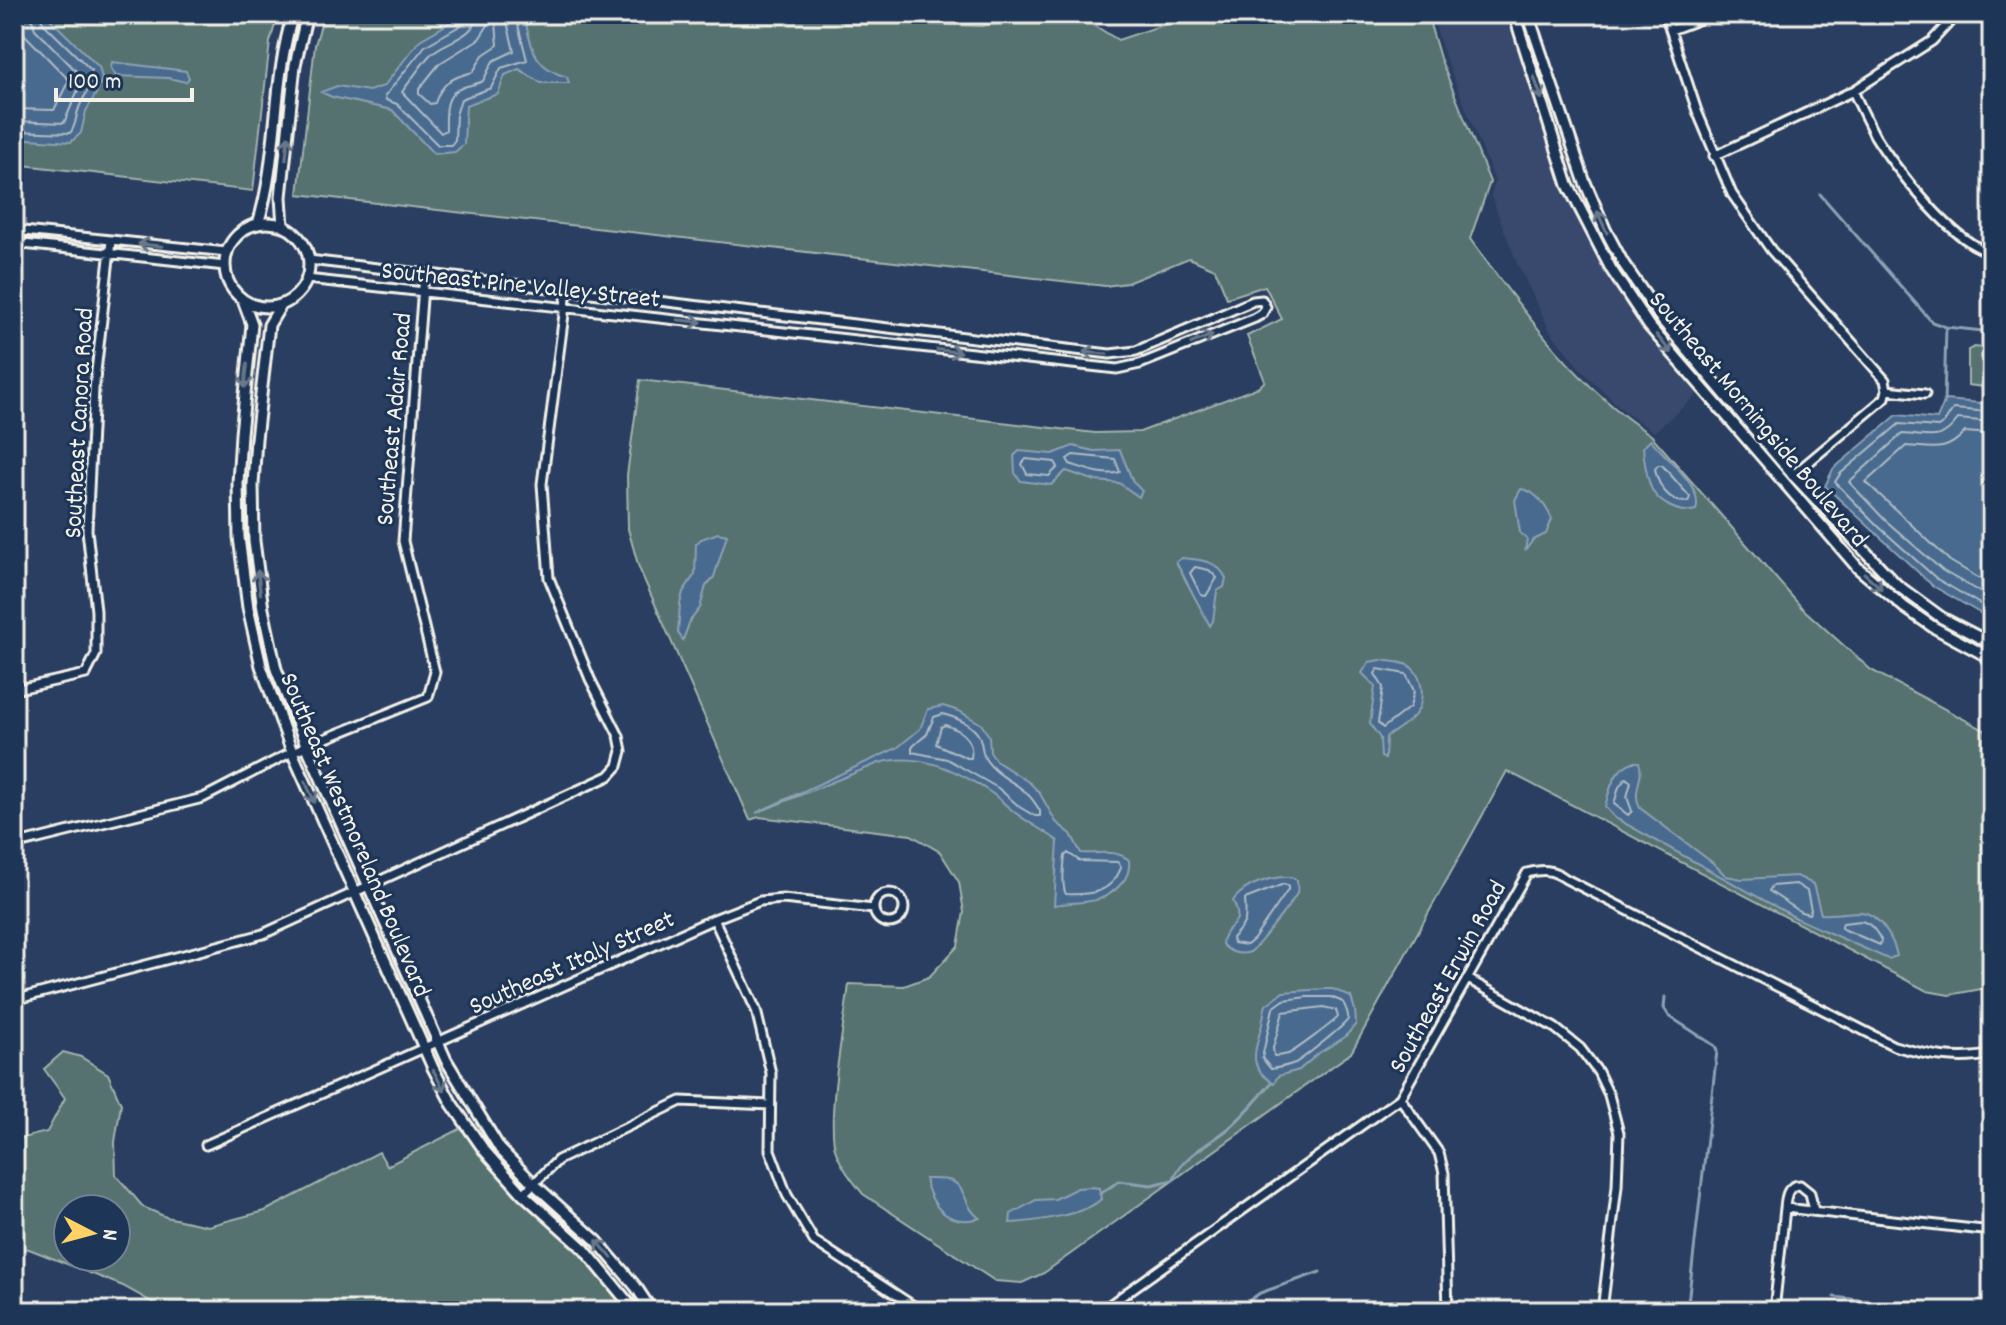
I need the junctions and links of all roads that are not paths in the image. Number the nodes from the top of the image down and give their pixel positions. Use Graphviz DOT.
graph roads {
  1 [pos="293,14"];
  2 [pos="307,14"];
  3 [pos="1514,14"];
  4 [pos="1528,14"];
  5 [pos="1665,14"];
  6 [pos="1714,14"];
  7 [pos="1957,14"];
  8 [pos="1671,30"];
  9 [pos="1853,91"];
  10 [pos="1561,114"];
  11 [pos="1548,117"];
  12 [pos="1714,156"];
  13 [pos="258,224"];
  14 [pos="283,226"];
  15 [pos="14,230"];
  16 [pos="111,241"];
  17 [pos="14,243"];
  18 [pos="227,252"];
  19 [pos="1992,252"];
  20 [pos="109,254"];
  21 [pos="309,260"];
  22 [pos="1623,263"];
  23 [pos="225,266"];
  24 [pos="1611,269"];
  25 [pos="424,274"];
  26 [pos="307,279"];
  27 [pos="567,291"];
  28 [pos="423,292"];
  29 [pos="243,300"];
  30 [pos="281,305"];
  31 [pos="565,307"];
  32 [pos="732,311"];
  33 [pos="731,326"];
  34 [pos="895,330"];
  35 [pos="893,344"];
  36 [pos="1061,349"];
  37 [pos="1063,363"];
  38 [pos="1709,377"];
  39 [pos="1699,385"];
  40 [pos="1887,390"];
  41 [pos="1925,394"];
  42 [pos="242,425"];
  43 [pos="257,426"];
  44 [pos="1793,475"];
  45 [pos="1784,483"];
  46 [pos="1912,597"];
  47 [pos="1904,607"];
  48 [pos="264,614"];
  49 [pos="249,616"];
  50 [pos="1992,644"];
  51 [pos="1992,659"];
  52 [pos="14,690"];
  53 [pos="307,747"];
  54 [pos="292,752"];
  55 [pos="14,845"];
  56 [pos="368,885"];
  57 [pos="354,891"];
  58 [pos="874,909"];
  59 [pos="714,919"];
  60 [pos="1468,979"];
  61 [pos="14,1000"];
  62 [pos="438,1042"];
  63 [pos="425,1048"];
  64 [pos="1991,1055"];
  65 [pos="1992,1071"];
  66 [pos="1400,1098"];
  67 [pos="770,1105"];
  68 [pos="206,1145"];
  69 [pos="533,1183"];
  70 [pos="523,1194"];
  71 [pos="1785,1208"];
  72 [pos="1814,1211"];
  73 [pos="1992,1231"];
  74 [pos="630,1280"];
  75 [pos="619,1290"];
  76 [pos="635,1311"];
  77 [pos="652,1311"];
  78 [pos="921,1311"];
  79 [pos="1101,1311"];
  80 [pos="1448,1311"];
  81 [pos="1602,1311"];
  82 [pos="1774,1311"];
  1 -- 13 [label="street"];
  14 -- 2 [label="street, one-way"];
  3 -- 11 [label="street, Southeast Morningside Boulevard, one-way"];
  4 -- 10 [label="street, Southeast Morningside Boulevard"];
  5 -- 8 [label="street"];
  6 -- 8 [label="street"];
  7 -- 9 [label="street"];
  8 -- 12 [label="street"];
  9 -- 12 [label="street"];
  9 -- 19 [label="street"];
  10 -- 11 [label="street"];
  22 -- 10 [label="street, Southeast Morningside Boulevard, one-way"];
  11 -- 24 [label="street, Southeast Morningside Boulevard"];
  12 -- 40 [label="street"];
  13 -- 14 [label="street"];
  13 -- 18 [label="street"];
  14 -- 21 [label="street"];
  15 -- 16 [label="street"];
  18 -- 16 [label="street, one-way"];
  16 -- 20 [label="street, Southeast Canora Road"];
  17 -- 20 [label="street"];
  18 -- 23 [label="street"];
  20 -- 23 [label="street"];
  20 -- 52 [label="street, Southeast Canora Road"];
  21 -- 25 [label="street, Southeast Pine Valley Street"];
  21 -- 26 [label="street"];
  22 -- 24 [label="street"];
  22 -- 38 [label="street, Southeast Morningside Boulevard"];
  23 -- 29 [label="street"];
  24 -- 39 [label="street, Southeast Morningside Boulevard, one-way"];
  25 -- 27 [label="street, Southeast Pine Valley Street"];
  25 -- 28 [label="street, Southeast Adair Road"];
  26 -- 28 [label="street, Southeast Pine Valley Street"];
  26 -- 30 [label="street"];
  27 -- 31 [label="street"];
  27 -- 32 [label="street, Southeast Pine Valley Street"];
  28 -- 31 [label="street, Southeast Pine Valley Street"];
  28 -- 53 [label="street, Southeast Adair Road"];
  29 -- 30 [label="street"];
  29 -- 42 [label="street, Southeast Westmoreland Boulevard, one-way"];
  30 -- 43 [label="street, Southeast Westmoreland Boulevard"];
  31 -- 33 [label="street, Southeast Pine Valley Street, one-way"];
  31 -- 56 [label="street"];
  32 -- 33 [label="street"];
  32 -- 34 [label="street, Southeast Pine Valley Street"];
  33 -- 35 [label="street, Southeast Pine Valley Street"];
  34 -- 35 [label="street"];
  34 -- 36 [label="street, Southeast Pine Valley Street"];
  35 -- 37 [label="street, Southeast Pine Valley Street, one-way"];
  36 -- 37 [label="street"];
  37 -- 36 [label="street, Southeast Pine Valley Street, one-way"];
  38 -- 39 [label="street"];
  38 -- 44 [label="street, Southeast Morningside Boulevard"];
  39 -- 45 [label="street, Southeast Morningside Boulevard"];
  40 -- 41 [label="street"];
  40 -- 44 [label="street"];
  42 -- 43 [label="street"];
  42 -- 49 [label="street, Southeast Westmoreland Boulevard"];
  48 -- 43 [label="street, Southeast Westmoreland Boulevard, one-way"];
  44 -- 45 [label="street"];
  44 -- 46 [label="street, Southeast Morningside Boulevard"];
  45 -- 47 [label="street, Southeast Morningside Boulevard, one-way"];
  46 -- 47 [label="street"];
  46 -- 50 [label="street, Southeast Morningside Boulevard"];
  47 -- 51 [label="street, Southeast Morningside Boulevard"];
  48 -- 49 [label="street"];
  48 -- 53 [label="street, Southeast Westmoreland Boulevard"];
  49 -- 54 [label="street, Southeast Westmoreland Boulevard"];
  53 -- 54 [label="street, Southeast Adair Road"];
  53 -- 56 [label="street, Southeast Westmoreland Boulevard"];
  54 -- 55 [label="street, Southeast Adair Road"];
  54 -- 57 [label="street, Southeast Westmoreland Boulevard, one-way"];
  56 -- 57 [label="street"];
  56 -- 62 [label="street, Southeast Westmoreland Boulevard"];
  57 -- 61 [label="street"];
  57 -- 63 [label="street, Southeast Westmoreland Boulevard"];
  58 -- 58 [label="street, Southeast Italy Street"];
  58 -- 59 [label="street, Southeast Italy Street"];
  59 -- 62 [label="street, Southeast Italy Street"];
  59 -- 67 [label="street"];
  60 -- 64 [label="street, Southeast Erwin Road"];
  60 -- 66 [label="street, Southeast Erwin Road"];
  60 -- 81 [label="street"];
  62 -- 63 [label="street, Southeast Italy Street"];
  62 -- 69 [label="street, Southeast Westmoreland Boulevard"];
  63 -- 68 [label="street, Southeast Italy Street"];
  63 -- 70 [label="street, Southeast Westmoreland Boulevard, one-way"];
  64 -- 65 [label="street"];
  66 -- 79 [label="street, Southeast Erwin Road"];
  66 -- 80 [label="street"];
  67 -- 69 [label="street"];
  67 -- 78 [label="street"];
  69 -- 70 [label="street"];
  74 -- 69 [label="street, Southeast Westmoreland Boulevard, one-way"];
  70 -- 75 [label="street, Southeast Westmoreland Boulevard"];
  71 -- 72 [label="street"];
  71 -- 72 [label="street"];
  71 -- 82 [label="street"];
  72 -- 73 [label="street"];
  74 -- 75 [label="street"];
  74 -- 77 [label="street, Southeast Westmoreland Boulevard"];
  75 -- 76 [label="street, Southeast Westmoreland Boulevard"];
}
